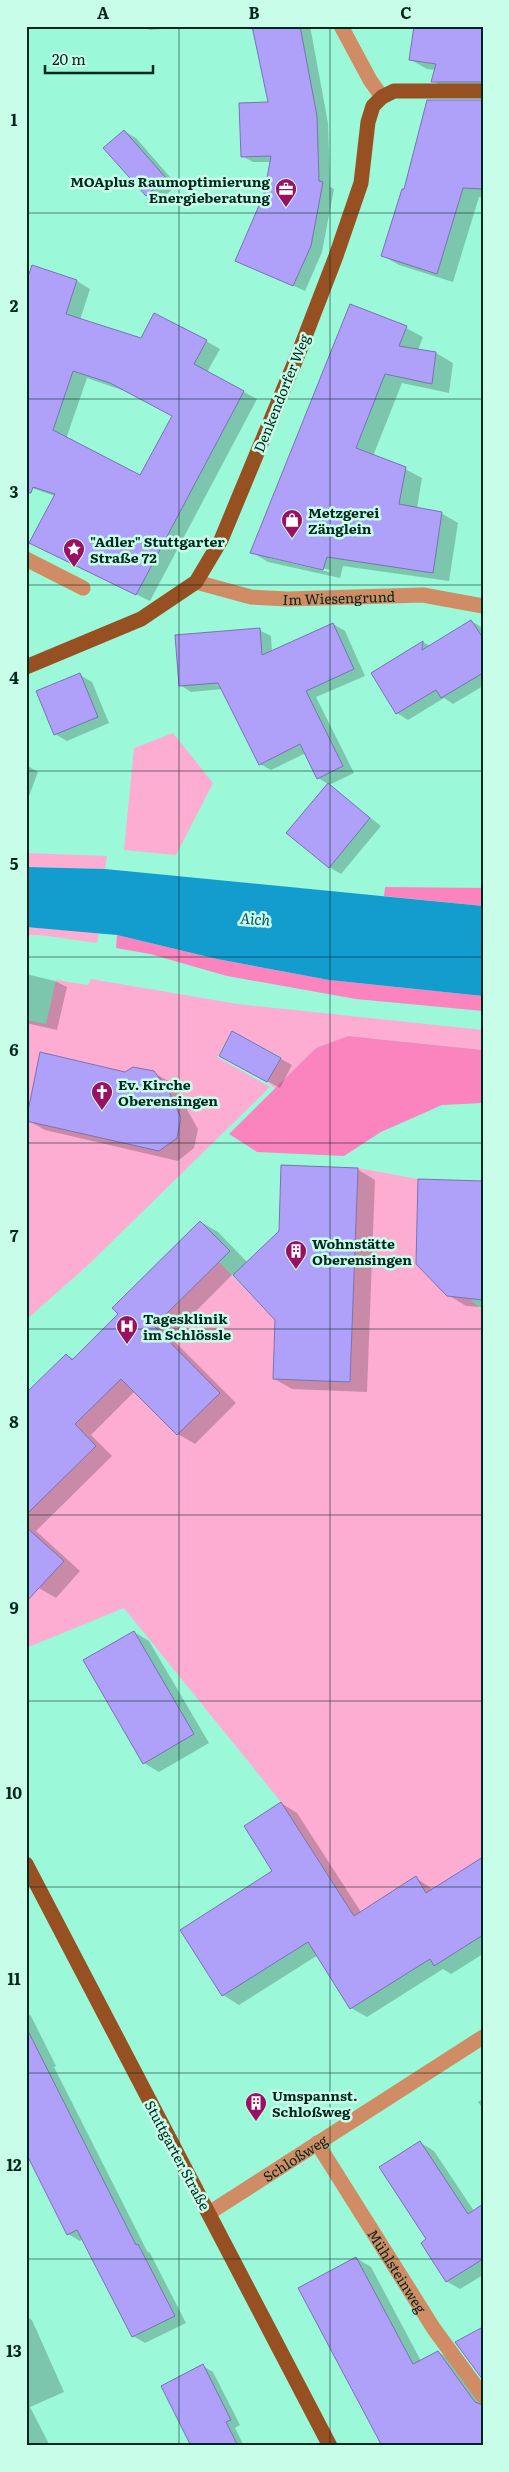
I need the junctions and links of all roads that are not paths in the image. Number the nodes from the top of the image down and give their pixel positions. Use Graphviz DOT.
graph roads {
  1 [pos="341,26"];
  2 [pos="483,91"];
  3 [pos="382,96"];
  4 [pos="26,559"];
  5 [pos="196,582"];
  6 [pos="83,588"];
  7 [pos="483,606"];
  8 [pos="26,667"];
  9 [pos="26,1864"];
  10 [pos="483,2037"];
  11 [pos="317,2144"];
  12 [pos="209,2213"];
  13 [pos="483,2396"];
  14 [pos="330,2446"];
  1 -- 3 [label="street"];
  2 -- 3 [label="main road"];
  3 -- 5 [label="main road, Denkendorfer Weg"];
  4 -- 6 [label="street"];
  5 -- 7 [label="street, Im Wiesengrund"];
  5 -- 8 [label="main road, Denkendorfer Weg"];
  9 -- 12 [label="main road, Stuttgarter Straße"];
  10 -- 11 [label="street, Schloßweg"];
  11 -- 12 [label="street, Schloßweg"];
  11 -- 13 [label="street, Mühlsteinweg"];
  12 -- 14 [label="main road, Stuttgarter Straße"];
}
